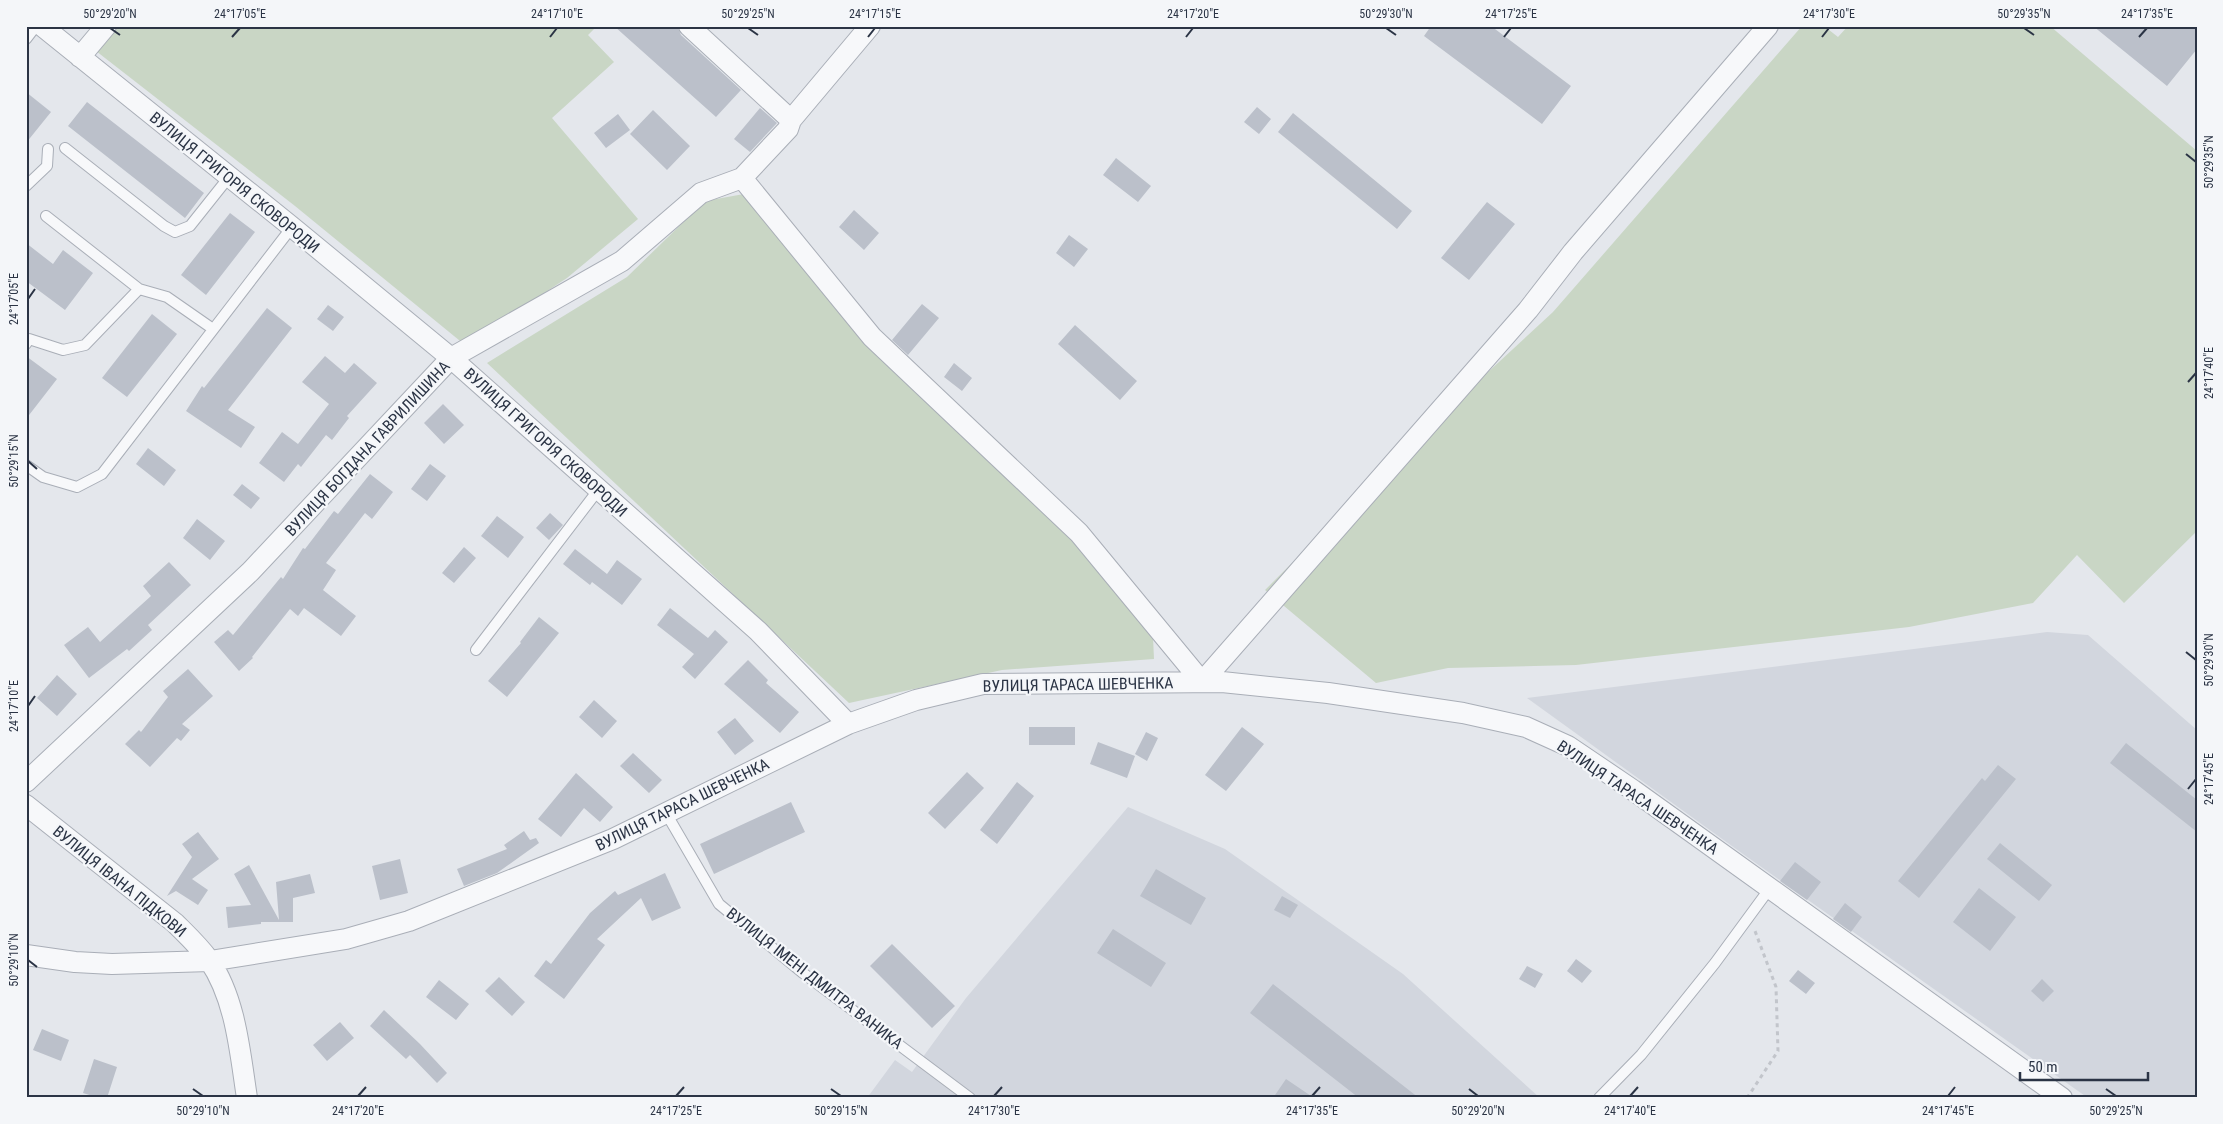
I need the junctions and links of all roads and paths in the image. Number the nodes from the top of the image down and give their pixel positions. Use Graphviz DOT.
graph roads {
  1 [pos="36,26"];
  2 [pos="42,26"];
  3 [pos="106,26"];
  4 [pos="689,26"];
  5 [pos="870,26"];
  6 [pos="1768,26"];
  7 [pos="26,39"];
  8 [pos="80,58"];
  9 [pos="791,120"];
  10 [pos="65,148"];
  11 [pos="48,149"];
  12 [pos="229,177"];
  13 [pos="742,178"];
  14 [pos="26,186"];
  15 [pos="46,216"];
  16 [pos="292,227"];
  17 [pos="139,289"];
  18 [pos="213,329"];
  19 [pos="26,344"];
  20 [pos="451,358"];
  21 [pos="26,466"];
  22 [pos="599,489"];
  23 [pos="476,650"];
  24 [pos="848,724"];
  25 [pos="26,782"];
  26 [pos="26,805"];
  27 [pos="666,813"];
  28 [pos="1770,888"];
  29 [pos="1749,917"];
  30 [pos="26,955"];
  31 [pos="210,961"];
  32 [pos="248,1098"];
  33 [pos="970,1098"];
  34 [pos="1599,1098"];
  35 [pos="1747,1098"];
  36 [pos="2062,1098"];
  1 -- 7 [label="lane"];
  2 -- 8 [label="street, ВУЛИЦЯ ГРИГОРІЯ СКОВОРОДИ"];
  3 -- 8 [label="street"];
  4 -- 9 [label="street"];
  5 -- 9 [label="street"];
  6 -- 13 [label="street"];
  8 -- 12 [label="street, ВУЛИЦЯ ГРИГОРІЯ СКОВОРОДИ"];
  9 -- 13 [label="street"];
  10 -- 12 [label="lane"];
  11 -- 14 [label="lane"];
  12 -- 16 [label="street, ВУЛИЦЯ ГРИГОРІЯ СКОВОРОДИ"];
  13 -- 20 [label="street, ВУЛИЦЯ БОГДАНА ГАВРИЛИШИНА"];
  15 -- 17 [label="lane"];
  16 -- 18 [label="lane"];
  16 -- 20 [label="street, ВУЛИЦЯ ГРИГОРІЯ СКОВОРОДИ"];
  17 -- 18 [label="lane"];
  17 -- 19 [label="lane"];
  18 -- 21 [label="lane"];
  20 -- 22 [label="street, ВУЛИЦЯ ГРИГОРІЯ СКОВОРОДИ"];
  20 -- 25 [label="street, ВУЛИЦЯ БОГДАНА ГАВРИЛИШИНА"];
  22 -- 23 [label="lane"];
  22 -- 24 [label="street, ВУЛИЦЯ ГРИГОРІЯ СКОВОРОДИ"];
  24 -- 27 [label="street, ВУЛИЦЯ ТАРАСА ШЕВЧЕНКА"];
  24 -- 28 [label="street, ВУЛИЦЯ ТАРАСА ШЕВЧЕНКА"];
  26 -- 31 [label="street, ВУЛИЦЯ ІВАНА ПІДКОВИ"];
  27 -- 31 [label="street, ВУЛИЦЯ ТАРАСА ШЕВЧЕНКА"];
  27 -- 33 [label="lane, ВУЛИЦЯ ІМЕНІ ДМИТРА ВАНИКА"];
  28 -- 29 [label="lane"];
  28 -- 36 [label="street, ВУЛИЦЯ ТАРАСА ШЕВЧЕНКА"];
  29 -- 34 [label="lane"];
  29 -- 35 [label="path"];
  30 -- 31 [label="street, ВУЛИЦЯ ТАРАСА ШЕВЧЕНКА"];
  31 -- 32 [label="street, ВУЛИЦЯ ІВАНА ПІДКОВИ"];
}
